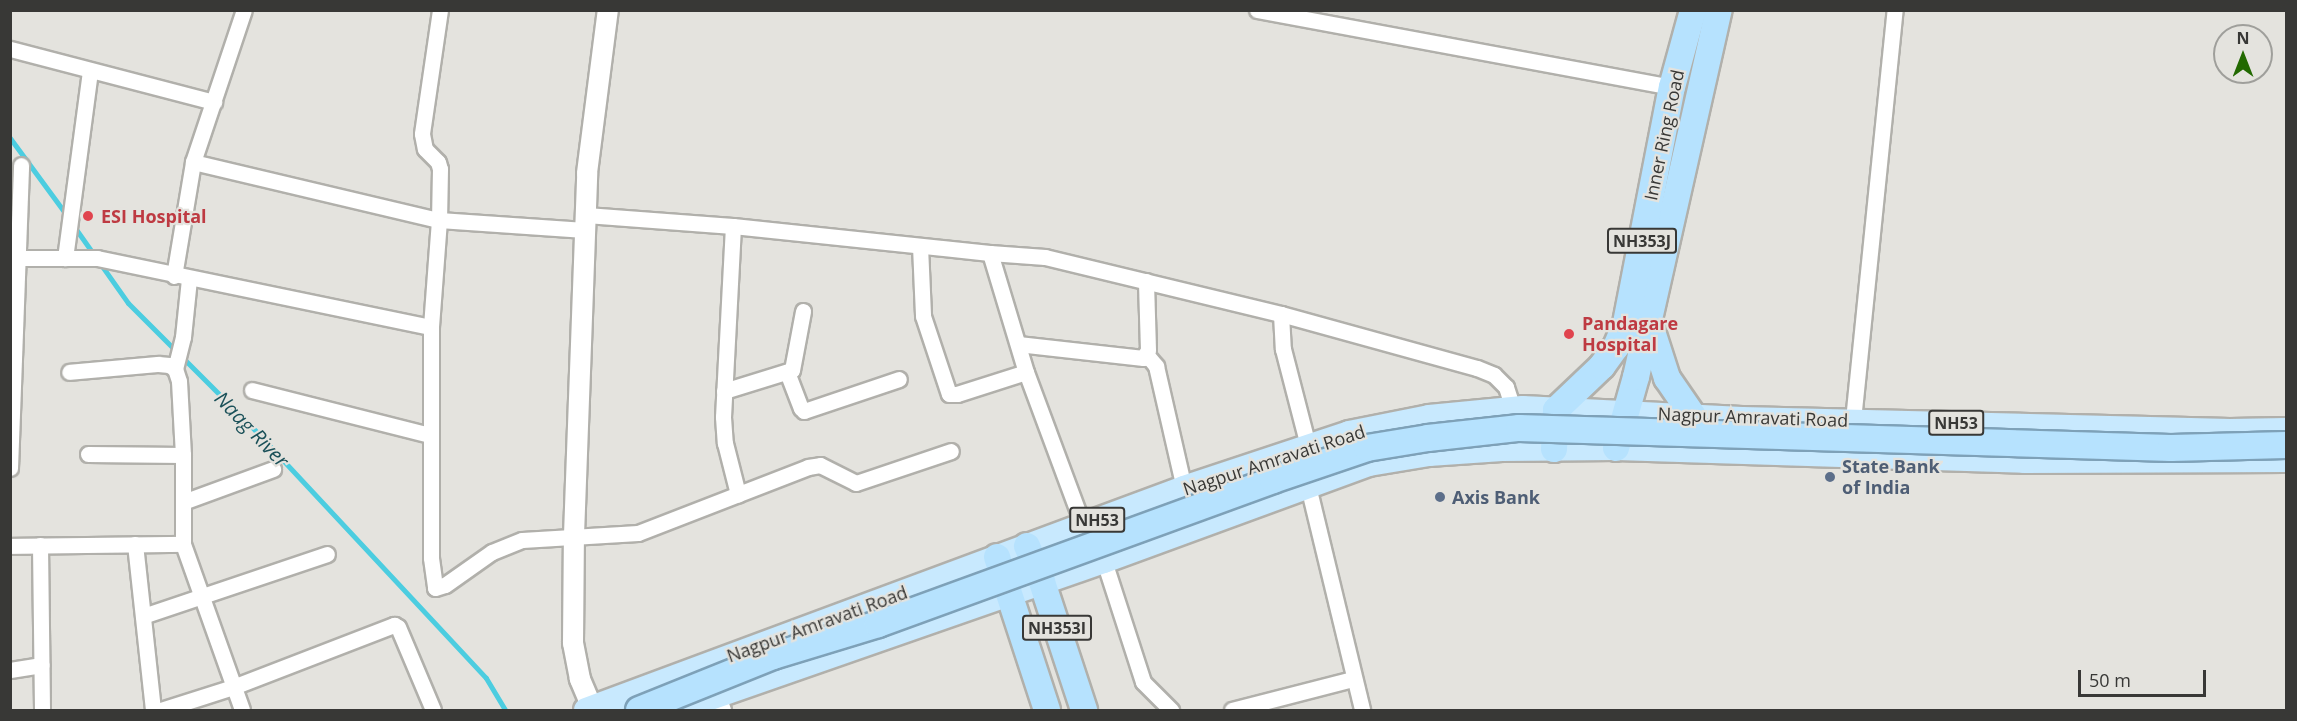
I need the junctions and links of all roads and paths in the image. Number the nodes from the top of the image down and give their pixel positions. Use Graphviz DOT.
graph roads {
  1 [pos="440,10"];
  2 [pos="608,10"];
  3 [pos="1257,10"];
  4 [pos="1693,10"];
  5 [pos="1719,10"];
  6 [pos="1895,10"];
  7 [pos="244,11"];
  8 [pos="10,49"];
  9 [pos="90,71"];
  10 [pos="1672,87"];
  11 [pos="214,102"];
  12 [pos="193,162"];
  13 [pos="21,165"];
  14 [pos="439,219"];
  15 [pos="585,223"];
  16 [pos="733,226"];
  17 [pos="920,246"];
  18 [pos="990,253"];
  19 [pos="18,258"];
  20 [pos="65,258"];
  21 [pos="182,277"];
  22 [pos="1146,281"];
  23 [pos="802,311"];
  24 [pos="1281,314"];
  25 [pos="1649,321"];
  26 [pos="431,327"];
  27 [pos="1018,344"];
  28 [pos="1146,354"];
  29 [pos="176,365"];
  30 [pos="69,372"];
  31 [pos="788,372"];
  32 [pos="1026,372"];
  33 [pos="899,379"];
  34 [pos="252,390"];
  35 [pos="724,391"];
  36 [pos="1513,409"];
  37 [pos="1556,410"];
  38 [pos="1625,412"];
  39 [pos="1693,416"];
  40 [pos="1853,420"];
  41 [pos="2286,430"];
  42 [pos="430,435"];
  43 [pos="2286,445"];
  44 [pos="1308,446"];
  45 [pos="1554,448"];
  46 [pos="1616,448"];
  47 [pos="951,451"];
  48 [pos="88,454"];
  49 [pos="183,455"];
  50 [pos="2286,460"];
  51 [pos="10,468"];
  52 [pos="273,469"];
  53 [pos="1308,486"];
  54 [pos="1184,488"];
  55 [pos="738,495"];
  56 [pos="183,502"];
  57 [pos="1083,525"];
  58 [pos="574,535"];
  59 [pos="135,543"];
  60 [pos="183,544"];
  61 [pos="40,545"];
  62 [pos="10,546"];
  63 [pos="1027,546"];
  64 [pos="327,554"];
  65 [pos="997,557"];
  66 [pos="1104,561"];
  67 [pos="1042,582"];
  68 [pos="1008,594"];
  69 [pos="203,595"];
  70 [pos="143,616"];
  71 [pos="42,665"];
  72 [pos="10,670"];
  73 [pos="1353,679"];
  74 [pos="233,687"];
  75 [pos="720,704"];
  76 [pos="590,710"];
  77 [pos="42,711"];
  78 [pos="153,711"];
  79 [pos="161,711"];
  80 [pos="242,711"];
  81 [pos="433,711"];
  82 [pos="639,711"];
  83 [pos="676,711"];
  84 [pos="1047,711"];
  85 [pos="1084,711"];
  86 [pos="1171,711"];
  87 [pos="1232,711"];
  88 [pos="1362,711"];
  1 -- 14 [label="street"];
  2 -- 15 [label="street"];
  3 -- 10 [label="street"];
  4 -- 10 [label="highway, Inner Ring Road / NH353J"];
  5 -- 25 [label="highway, Inner Ring Road / NH353J"];
  6 -- 40 [label="street"];
  7 -- 11 [label="street"];
  8 -- 9 [label="street"];
  9 -- 11 [label="street"];
  9 -- 20 [label="street"];
  10 -- 37 [label="highway, Inner Ring Road / NH353J"];
  11 -- 12 [label="street"];
  12 -- 14 [label="street"];
  12 -- 21 [label="street"];
  13 -- 19 [label="street"];
  14 -- 15 [label="street"];
  14 -- 26 [label="street"];
  15 -- 16 [label="street"];
  15 -- 58 [label="street"];
  16 -- 17 [label="street"];
  16 -- 35 [label="street"];
  17 -- 18 [label="street"];
  17 -- 32 [label="street"];
  18 -- 22 [label="street"];
  18 -- 27 [label="street"];
  19 -- 20 [label="street"];
  19 -- 51 [label="street"];
  20 -- 21 [label="street"];
  21 -- 26 [label="street"];
  21 -- 29 [label="street"];
  22 -- 24 [label="street"];
  22 -- 28 [label="street"];
  23 -- 31 [label="street"];
  24 -- 36 [label="street"];
  24 -- 44 [label="street"];
  25 -- 38 [label="highway, Inner Ring Road / NH353J"];
  25 -- 39 [label="highway"];
  26 -- 42 [label="street"];
  27 -- 28 [label="street"];
  27 -- 32 [label="street"];
  28 -- 54 [label="street"];
  29 -- 30 [label="street"];
  29 -- 49 [label="street"];
  31 -- 33 [label="street"];
  31 -- 35 [label="street"];
  32 -- 57 [label="street"];
  34 -- 42 [label="street"];
  35 -- 55 [label="street"];
  36 -- 37 [label="main road, Nagpur Amravati Road / NH53"];
  36 -- 44 [label="main road, Nagpur Amravati Road / NH53"];
  37 -- 38 [label="main road, Nagpur Amravati Road / NH53"];
  37 -- 45 [label="highway"];
  38 -- 39 [label="main road, Nagpur Amravati Road / NH53"];
  38 -- 46 [label="highway, Inner Ring Road / NH353J"];
  39 -- 40 [label="main road, Nagpur Amravati Road / NH53"];
  40 -- 41 [label="main road, Nagpur Amravati Road / NH53"];
  42 -- 58 [label="street"];
  43 -- 82 [label="highway, bridge"];
  44 -- 54 [label="main road, Nagpur Amravati Road / NH53"];
  45 -- 46 [label="main road, Nagpur Amravati Road / NH53"];
  45 -- 53 [label="main road, Nagpur Amravati Road / NH53"];
  46 -- 50 [label="main road, Nagpur Amravati Road / NH53"];
  47 -- 55 [label="street"];
  48 -- 49 [label="street"];
  49 -- 56 [label="street"];
  52 -- 56 [label="street"];
  53 -- 66 [label="main road, Nagpur Amravati Road / NH53"];
  53 -- 73 [label="street"];
  54 -- 57 [label="main road, Nagpur Amravati Road / NH53"];
  55 -- 58 [label="street"];
  56 -- 60 [label="street"];
  57 -- 63 [label="main road, Nagpur Amravati Road / NH53"];
  58 -- 76 [label="street"];
  59 -- 60 [label="street"];
  59 -- 61 [label="street"];
  59 -- 70 [label="street"];
  60 -- 69 [label="street"];
  61 -- 62 [label="street"];
  61 -- 71 [label="street"];
  63 -- 65 [label="main road, Nagpur Amravati Road / NH53"];
  63 -- 67 [label="highway, NH353I"];
  64 -- 69 [label="street"];
  65 -- 68 [label="highway, NH353I"];
  65 -- 76 [label="main road, Nagpur Amravati Road / NH53"];
  66 -- 67 [label="main road, Nagpur Amravati Road / NH53"];
  66 -- 86 [label="street"];
  67 -- 68 [label="main road, Nagpur Amravati Road / NH53"];
  67 -- 85 [label="highway, NH353I"];
  68 -- 75 [label="main road, Nagpur Amravati Road / NH53"];
  68 -- 84 [label="highway, NH353I"];
  69 -- 70 [label="street"];
  69 -- 74 [label="street"];
  70 -- 78 [label="street"];
  71 -- 72 [label="street"];
  71 -- 77 [label="street"];
  73 -- 87 [label="street"];
  73 -- 88 [label="street"];
  74 -- 79 [label="street"];
  74 -- 80 [label="street"];
  74 -- 81 [label="street"];
  75 -- 83 [label="main road, Nagpur Amravati Road / NH53"];
}
